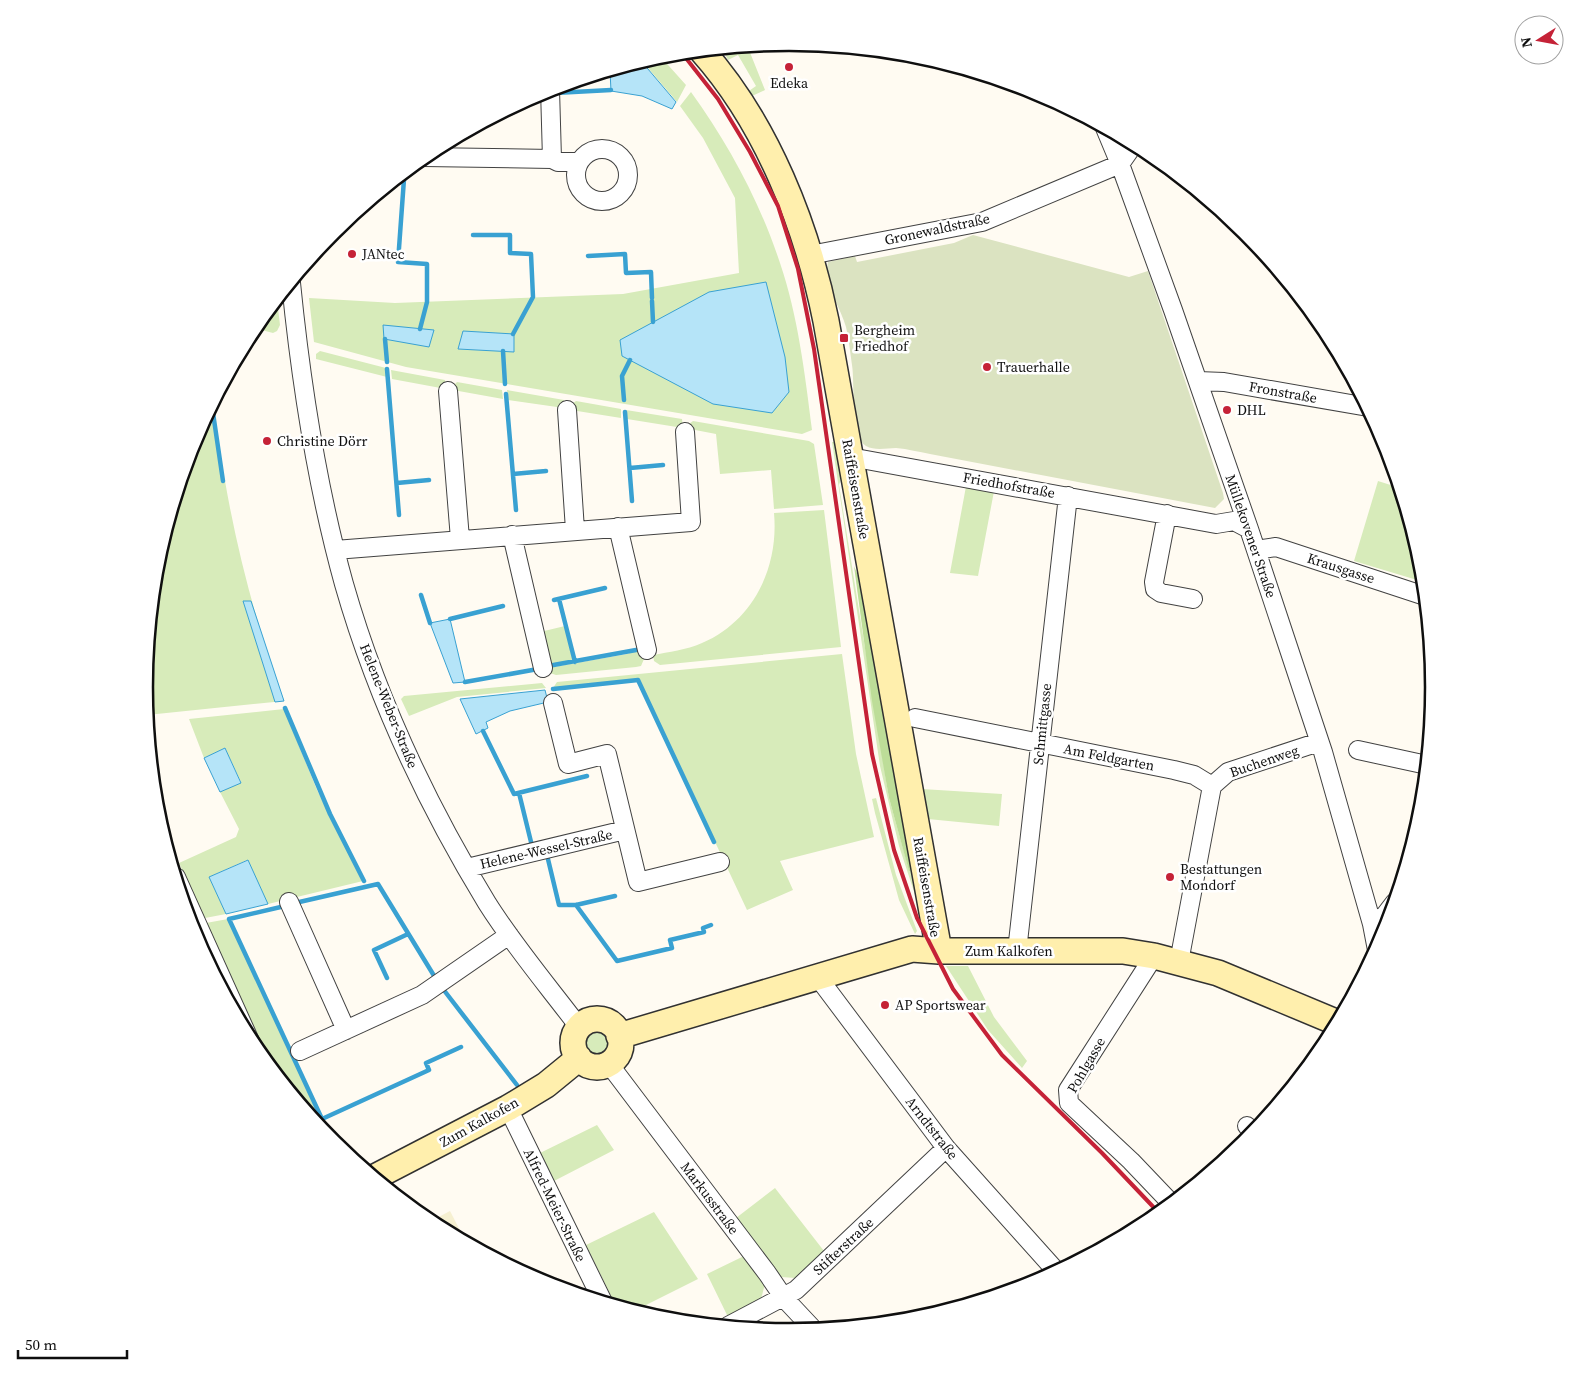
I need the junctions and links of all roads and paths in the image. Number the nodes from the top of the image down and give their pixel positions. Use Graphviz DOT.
graph roads {
  1 [pos="707,57"];
  2 [pos="550,98"];
  3 [pos="1108,136"];
  4 [pos="1130,150"];
  5 [pos="440,155"];
  6 [pos="552,159"];
  7 [pos="579,162"];
  8 [pos="1120,164"];
  9 [pos="810,255"];
  10 [pos="292,291"];
  11 [pos="1198,381"];
  12 [pos="448,391"];
  13 [pos="1360,406"];
  14 [pos="567,410"];
  15 [pos="685,432"];
  16 [pos="850,457"];
  17 [pos="1068,496"];
  18 [pos="1166,514"];
  19 [pos="618,527"];
  20 [pos="1249,529"];
  21 [pos="575,530"];
  22 [pos="512,535"];
  23 [pos="460,539"];
  24 [pos="335,550"];
  25 [pos="1256,550"];
  26 [pos="1418,594"];
  27 [pos="1193,598"];
  28 [pos="647,650"];
  29 [pos="543,668"];
  30 [pos="553,702"];
  31 [pos="914,718"];
  32 [pos="1319,742"];
  33 [pos="1040,744"];
  34 [pos="1358,750"];
  35 [pos="1421,764"];
  36 [pos="1212,786"];
  37 [pos="625,830"];
  38 [pos="720,862"];
  39 [pos="467,868"];
  40 [pos="288,902"];
  41 [pos="1383,916"];
  42 [pos="1372,924"];
  43 [pos="509,936"];
  44 [pos="1374,937"];
  45 [pos="939,951"];
  46 [pos="1017,952"];
  47 [pos="1154,956"];
  48 [pos="1180,962"];
  49 [pos="817,976"];
  50 [pos="1332,1020"];
  51 [pos="579,1028"];
  52 [pos="346,1030"];
  53 [pos="619,1036"];
  54 [pos="300,1051"];
  55 [pos="579,1058"];
  56 [pos="608,1064"];
  57 [pos="508,1108"];
  58 [pos="946,1148"];
  59 [pos="380,1174"];
  60 [pos="1167,1199"];
  61 [pos="1052,1266"];
  62 [pos="599,1294"];
  63 [pos="784,1298"];
  64 [pos="738,1321"];
  65 [pos="808,1323"];
  1 -- 9 [label="street, Raiffeisenstraße"];
  2 -- 6 [label="street"];
  3 -- 8 [label="street, Müllekovener Straße"];
  4 -- 8 [label="street"];
  5 -- 6 [label="street"];
  6 -- 7 [label="street"];
  8 -- 9 [label="street, Gronewaldstraße"];
  8 -- 11 [label="street, Müllekovener Straße"];
  9 -- 16 [label="street, Raiffeisenstraße"];
  10 -- 24 [label="street, Helene-Weber-Straße"];
  11 -- 13 [label="street, Fronstraße"];
  11 -- 20 [label="street, Müllekovener Straße"];
  12 -- 23 [label="street"];
  14 -- 21 [label="street"];
  15 -- 19 [label="street"];
  16 -- 17 [label="street, Friedhofstraße"];
  16 -- 45 [label="street, Raiffeisenstraße"];
  17 -- 18 [label="street, Friedhofstraße"];
  17 -- 33 [label="street, Schmittgasse"];
  18 -- 20 [label="street, Friedhofstraße"];
  18 -- 27 [label="street"];
  19 -- 21 [label="street"];
  19 -- 28 [label="street"];
  20 -- 25 [label="street, Müllekovener Straße"];
  21 -- 22 [label="street"];
  22 -- 23 [label="street"];
  22 -- 29 [label="street"];
  23 -- 24 [label="street"];
  24 -- 39 [label="street, Helene-Weber-Straße"];
  25 -- 26 [label="street, Krausgasse"];
  25 -- 32 [label="street, Müllekovener Straße"];
  30 -- 37 [label="street, Helene-Wessel-Straße"];
  31 -- 33 [label="street, Am Feldgarten"];
  32 -- 36 [label="street, Buchenweg"];
  32 -- 42 [label="street, Müllekovener Straße"];
  33 -- 36 [label="street, Am Feldgarten"];
  33 -- 46 [label="street, Schmittgasse"];
  34 -- 35 [label="street"];
  36 -- 48 [label="street"];
  37 -- 38 [label="street, Helene-Wessel-Straße"];
  37 -- 39 [label="street, Helene-Wessel-Straße"];
  39 -- 43 [label="street, Helene-Weber-Straße"];
  40 -- 52 [label="street"];
  41 -- 42 [label="street"];
  42 -- 44 [label="street, Müllekovener Straße"];
  43 -- 51 [label="street, Helene-Weber-Straße"];
  43 -- 52 [label="street"];
  45 -- 46 [label="street, Zum Kalkofen"];
  45 -- 49 [label="street, Zum Kalkofen"];
  46 -- 47 [label="street, Zum Kalkofen"];
  47 -- 48 [label="street, Zum Kalkofen"];
  47 -- 60 [label="street, Pohlgasse"];
  48 -- 50 [label="street, Zum Kalkofen"];
  49 -- 53 [label="street, Zum Kalkofen"];
  49 -- 58 [label="street, Arndtstraße"];
  51 -- 53 [label="street"];
  51 -- 55 [label="street"];
  52 -- 54 [label="street"];
  53 -- 56 [label="street"];
  55 -- 56 [label="street"];
  55 -- 57 [label="street, Zum Kalkofen"];
  56 -- 63 [label="street, Markusstraße"];
  57 -- 59 [label="street, Zum Kalkofen"];
  57 -- 62 [label="street, Alfred-Meier-Straße"];
  58 -- 61 [label="street, Arndtstraße"];
  58 -- 63 [label="street, Stifterstraße"];
  63 -- 64 [label="street, Stifterstraße"];
  63 -- 65 [label="street, Markusstraße"];
}
